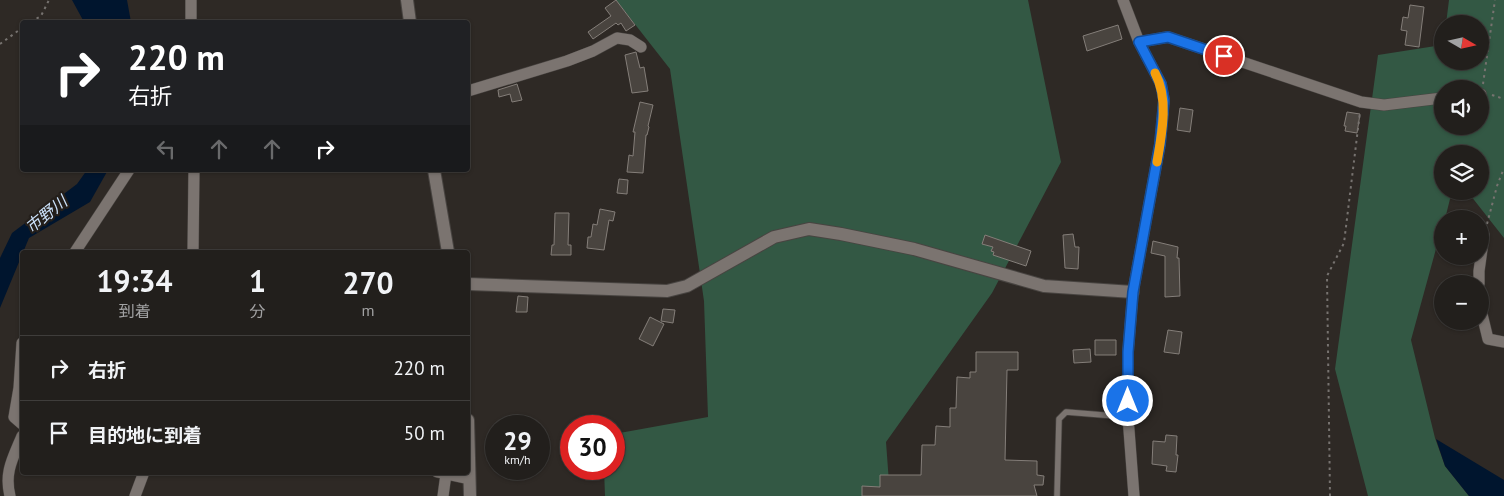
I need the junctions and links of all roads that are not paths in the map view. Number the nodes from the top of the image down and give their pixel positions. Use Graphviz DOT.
graph roads {
  1 [pos="191,0"];
  2 [pos="407,0"];
  3 [pos="1123,0"];
  4 [pos="191,20"];
  5 [pos="410,20"];
  6 [pos="1139,42"];
  7 [pos="641,46"];
  8 [pos="470,90"];
  9 [pos="1434,99"];
  10 [pos="128,172"];
  11 [pos="194,172"];
  12 [pos="434,172"];
  13 [pos="76,250"];
  14 [pos="192,250"];
  15 [pos="448,250"];
  16 [pos="470,284"];
  17 [pos="1133,292"];
  18 [pos="1486,330"];
  19 [pos="1504,342"];
  20 [pos="20,393"];
  21 [pos="1128,417"];
  22 [pos="20,422"];
  23 [pos="20,441"];
  24 [pos="143,475"];
  25 [pos="441,475"];
  26 [pos="450,475"];
  27 [pos="469,475"];
  28 [pos="469,479"];
  29 [pos="10,496"];
  30 [pos="135,496"];
  31 [pos="443,496"];
  32 [pos="470,496"];
  33 [pos="1057,496"];
  34 [pos="1134,496"];
  1 -- 4 [label="street"];
  2 -- 5 [label="street"];
  3 -- 6 [label="street"];
  6 -- 9 [label="street"];
  6 -- 17 [label="street"];
  7 -- 8 [label="street"];
  10 -- 13 [label="street"];
  11 -- 14 [label="street"];
  12 -- 15 [label="street"];
  16 -- 17 [label="street"];
  17 -- 21 [label="street"];
  18 -- 19 [label="street"];
  20 -- 22 [label="street"];
  21 -- 33 [label="lane"];
  21 -- 34 [label="street"];
  23 -- 29 [label="street"];
  24 -- 30 [label="street"];
  25 -- 31 [label="street"];
  26 -- 28 [label="street"];
  27 -- 28 [label="street"];
  28 -- 32 [label="street"];
}
